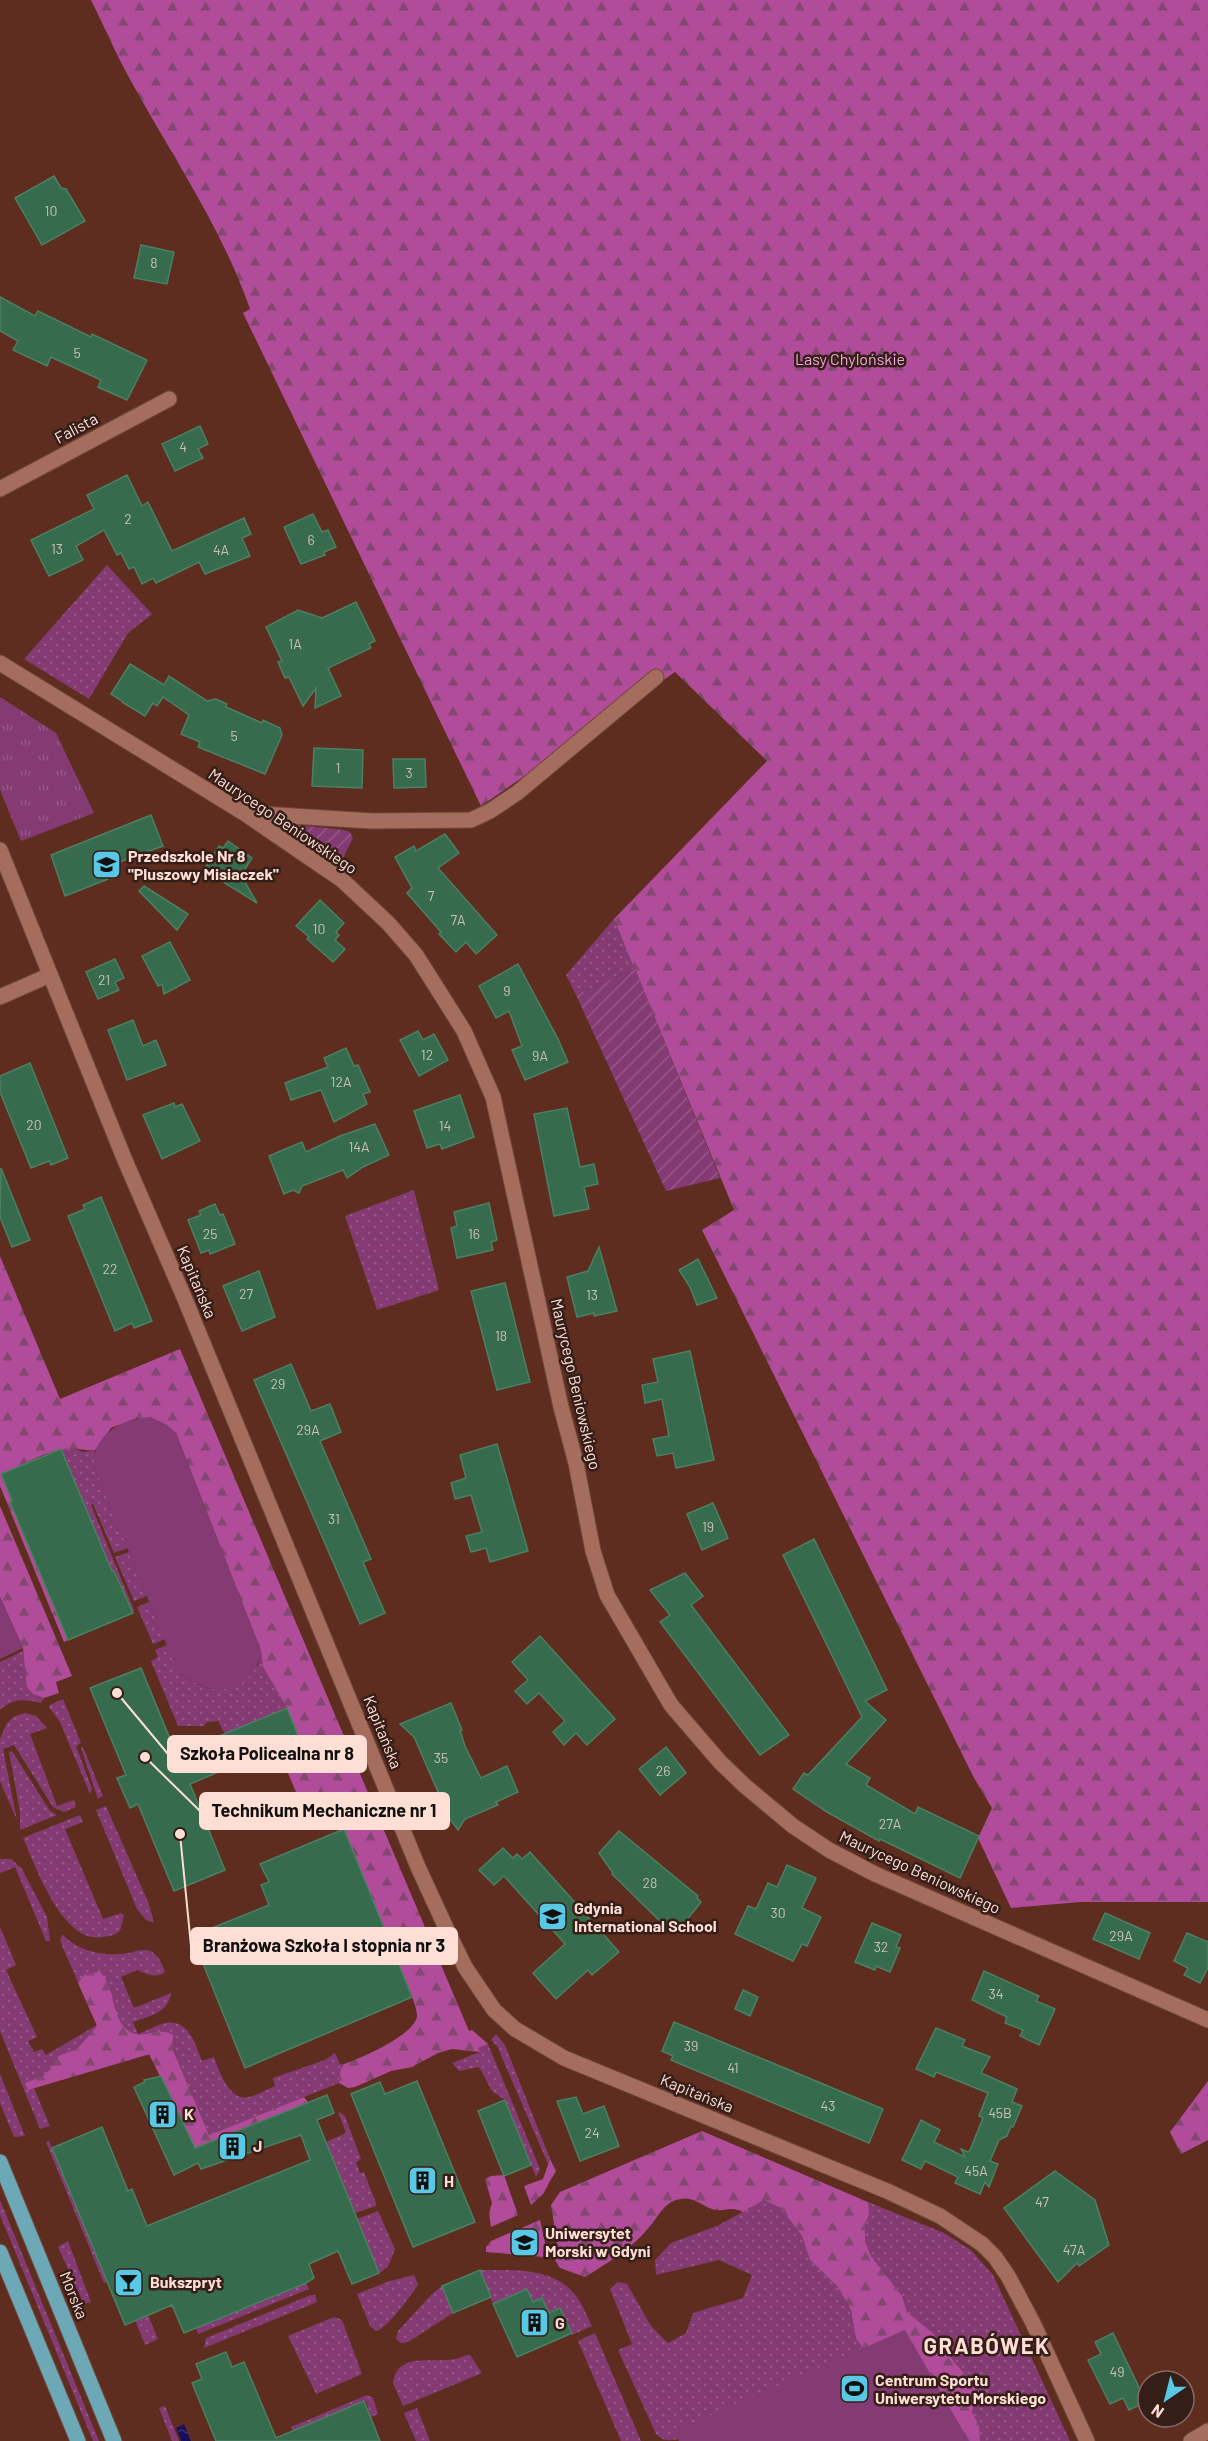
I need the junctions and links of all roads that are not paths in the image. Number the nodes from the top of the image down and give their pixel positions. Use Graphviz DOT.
graph roads {
  1 [pos="169,399"];
  2 [pos="0,489"];
  3 [pos="0,663"];
  4 [pos="656,677"];
  5 [pos="244,813"];
  6 [pos="0,850"];
  7 [pos="50,975"];
  8 [pos="0,997"];
  9 [pos="1208,2020"];
  10 [pos="0,2162"];
  11 [pos="0,2252"];
  12 [pos="1208,2431"];
  13 [pos="78,2441"];
  14 [pos="114,2441"];
  15 [pos="1087,2441"];
  16 [pos="1191,2441"];
  1 -- 2 [label="street, Falista"];
  3 -- 5 [label="street, Maurycego Beniowskiego"];
  4 -- 5 [label="street"];
  5 -- 9 [label="street, Maurycego Beniowskiego"];
  6 -- 7 [label="street, Kapitańska"];
  7 -- 8 [label="street"];
  7 -- 15 [label="street, Kapitańska"];
  10 -- 14 [label="main road, Morska"];
  11 -- 13 [label="main road"];
  12 -- 16 [label="street"];
}
